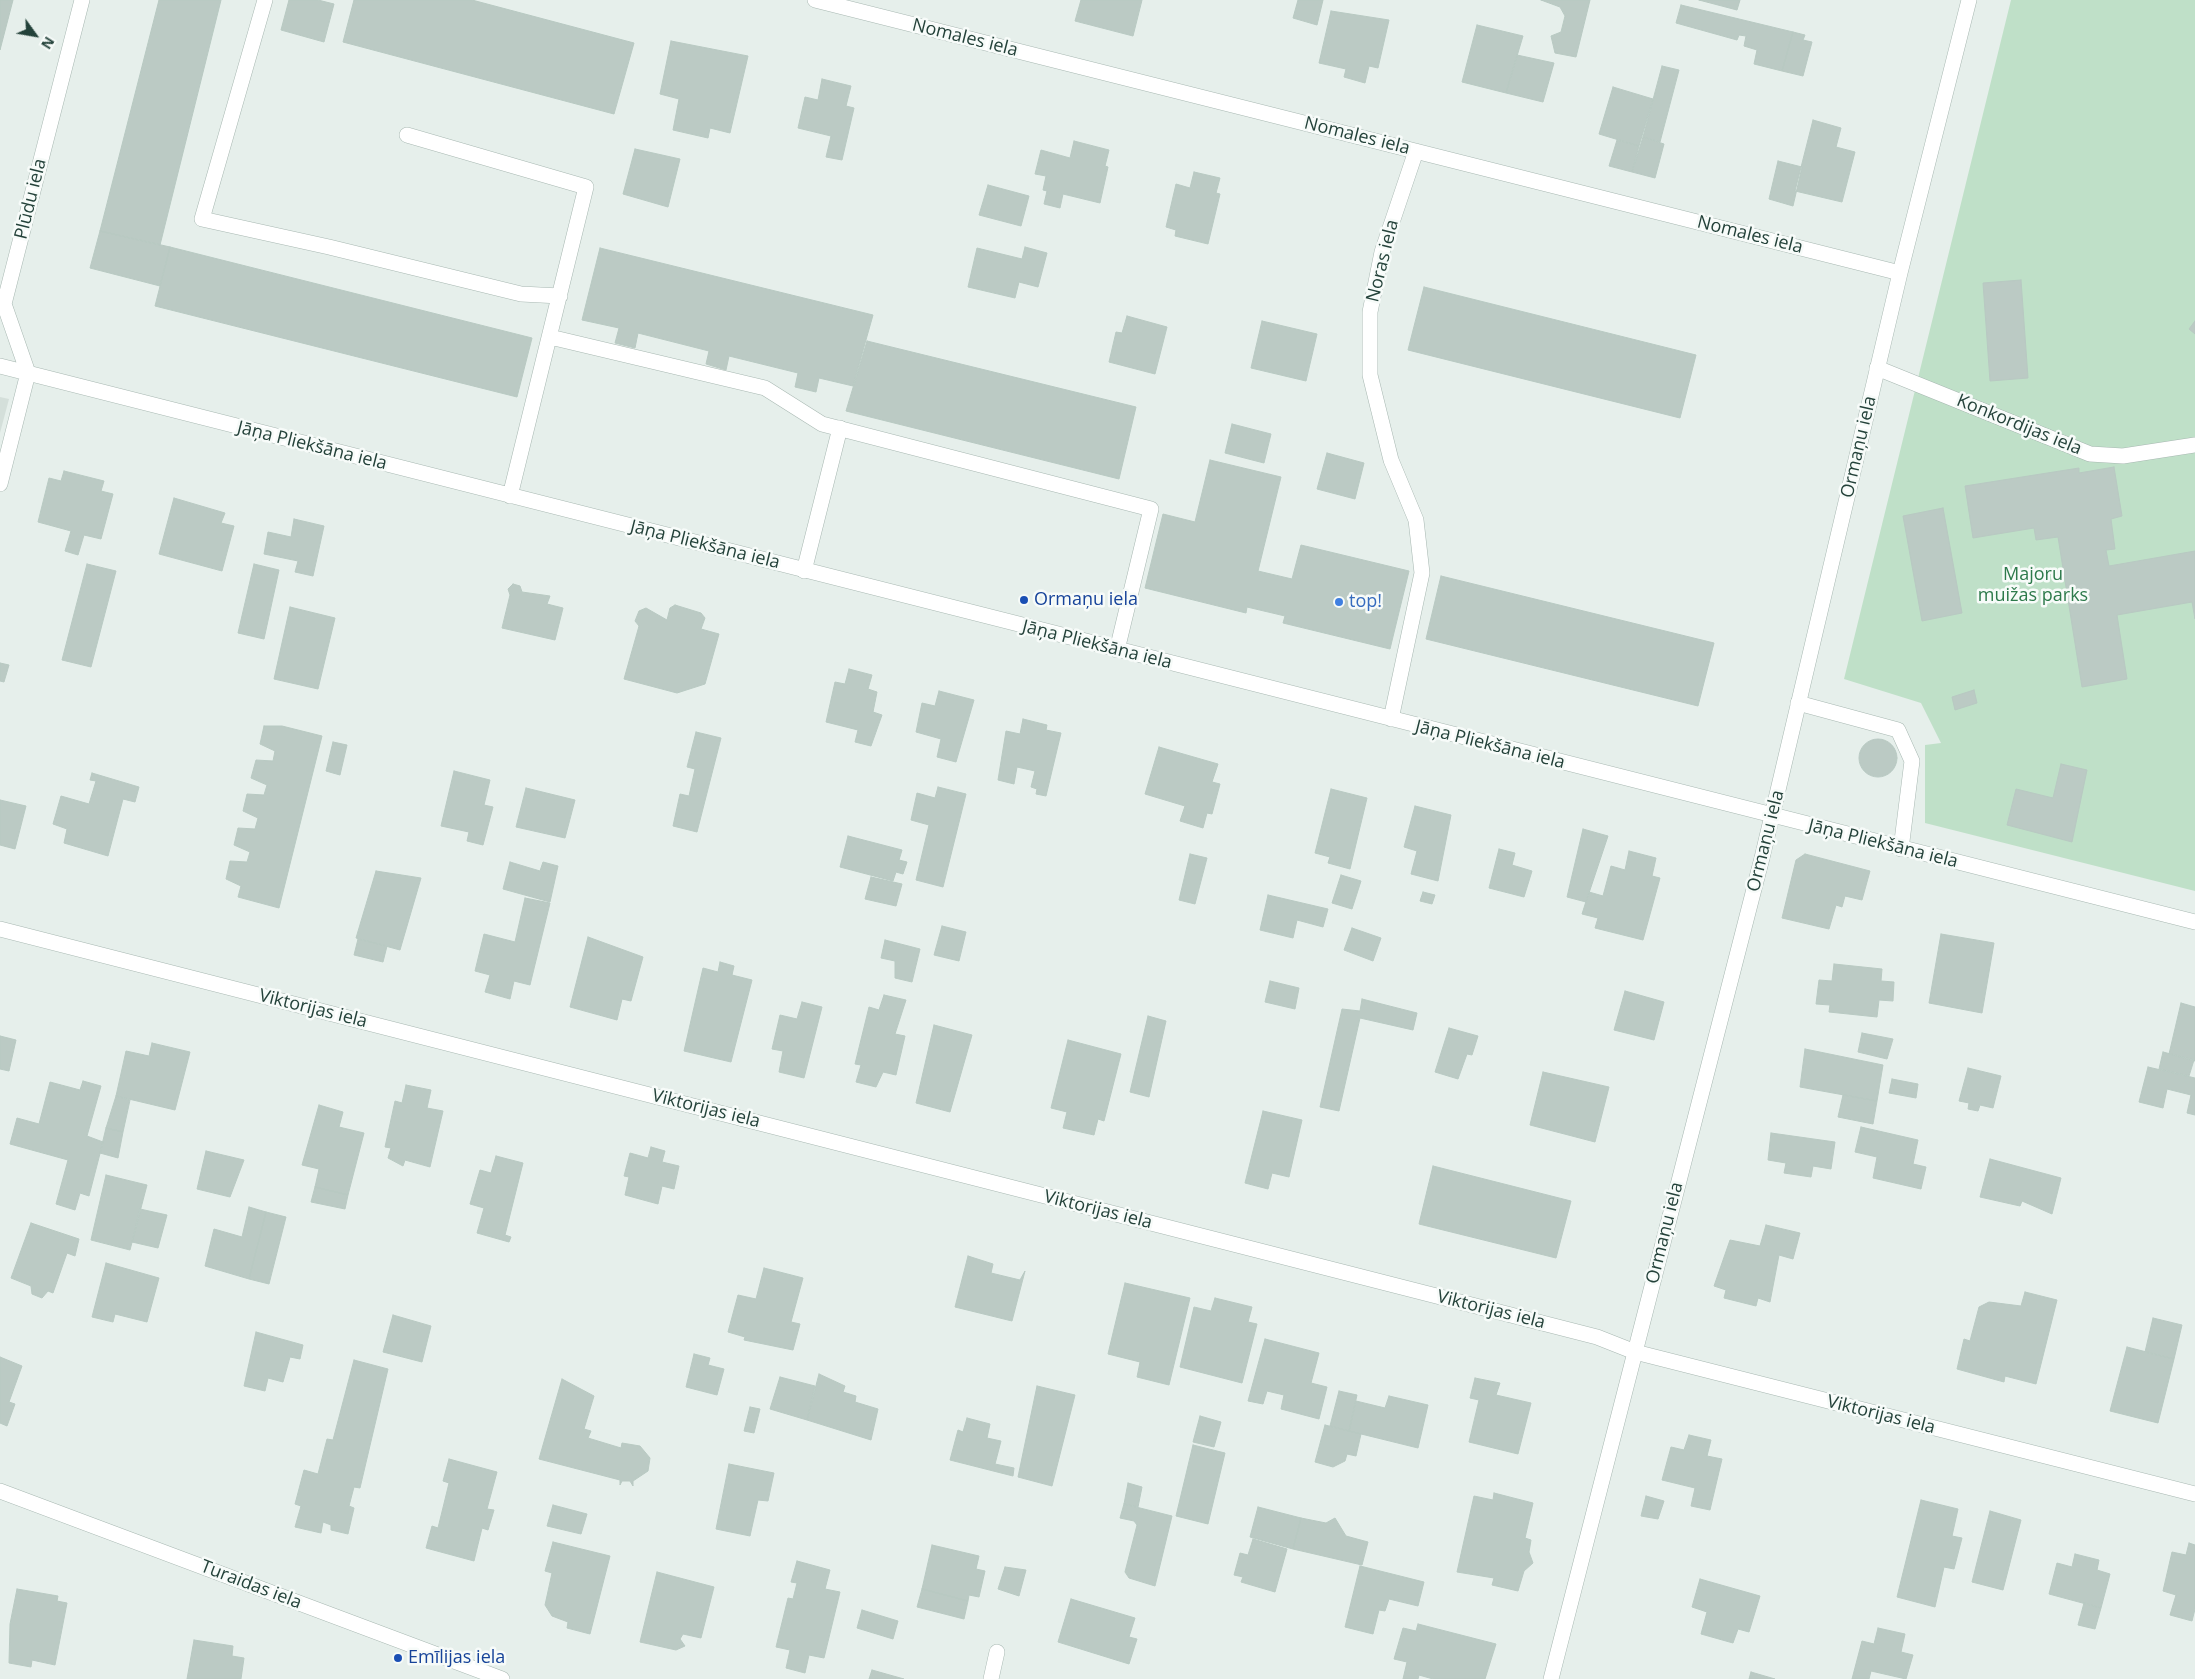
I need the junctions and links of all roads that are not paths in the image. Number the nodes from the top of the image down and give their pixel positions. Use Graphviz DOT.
graph roads {
  1 [pos="82,0"];
  2 [pos="265,0"];
  3 [pos="815,0"];
  4 [pos="1969,0"];
  5 [pos="407,135"];
  6 [pos="1416,151"];
  7 [pos="1900,273"];
  8 [pos="560,296"];
  9 [pos="550,337"];
  10 [pos="0,366"];
  11 [pos="1877,368"];
  12 [pos="28,373"];
  13 [pos="840,428"];
  14 [pos="2195,445"];
  15 [pos="0,484"];
  16 [pos="510,496"];
  17 [pos="804,571"];
  18 [pos="1117,650"];
  19 [pos="1798,704"];
  20 [pos="1390,720"];
  21 [pos="1772,816"];
  22 [pos="1901,849"];
  23 [pos="2195,922"];
  24 [pos="0,929"];
  25 [pos="1635,1352"];
  26 [pos="0,1491"];
  27 [pos="2195,1494"];
  28 [pos="997,1652"];
  29 [pos="494,1678"];
  30 [pos="991,1679"];
  31 [pos="1551,1679"];
  1 -- 12 [label="street, Plūdu iela"];
  2 -- 8 [label="street"];
  3 -- 6 [label="street, Nomales iela"];
  4 -- 7 [label="street, Ormaņu iela"];
  5 -- 8 [label="street"];
  6 -- 7 [label="street, Nomales iela"];
  6 -- 20 [label="street, Noras iela"];
  7 -- 11 [label="street, Ormaņu iela"];
  8 -- 9 [label="street"];
  9 -- 13 [label="street"];
  9 -- 16 [label="street"];
  10 -- 12 [label="street, Jāņa Pliekšāna iela"];
  11 -- 14 [label="street, Konkordijas iela"];
  11 -- 19 [label="street, Ormaņu iela"];
  12 -- 15 [label="street"];
  12 -- 16 [label="street, Jāņa Pliekšāna iela"];
  13 -- 17 [label="street"];
  13 -- 18 [label="street"];
  16 -- 17 [label="street, Jāņa Pliekšāna iela"];
  17 -- 18 [label="street, Jāņa Pliekšāna iela"];
  18 -- 20 [label="street, Jāņa Pliekšāna iela"];
  19 -- 21 [label="street, Ormaņu iela"];
  19 -- 22 [label="street"];
  20 -- 21 [label="street, Jāņa Pliekšāna iela"];
  21 -- 22 [label="street, Jāņa Pliekšāna iela"];
  21 -- 25 [label="street, Ormaņu iela"];
  22 -- 23 [label="street, Jāņa Pliekšāna iela"];
  24 -- 25 [label="street, Viktorijas iela"];
  25 -- 27 [label="street, Viktorijas iela"];
  25 -- 31 [label="street, Ormaņu iela"];
  26 -- 29 [label="street, Turaidas iela"];
  28 -- 30 [label="street"];
}
